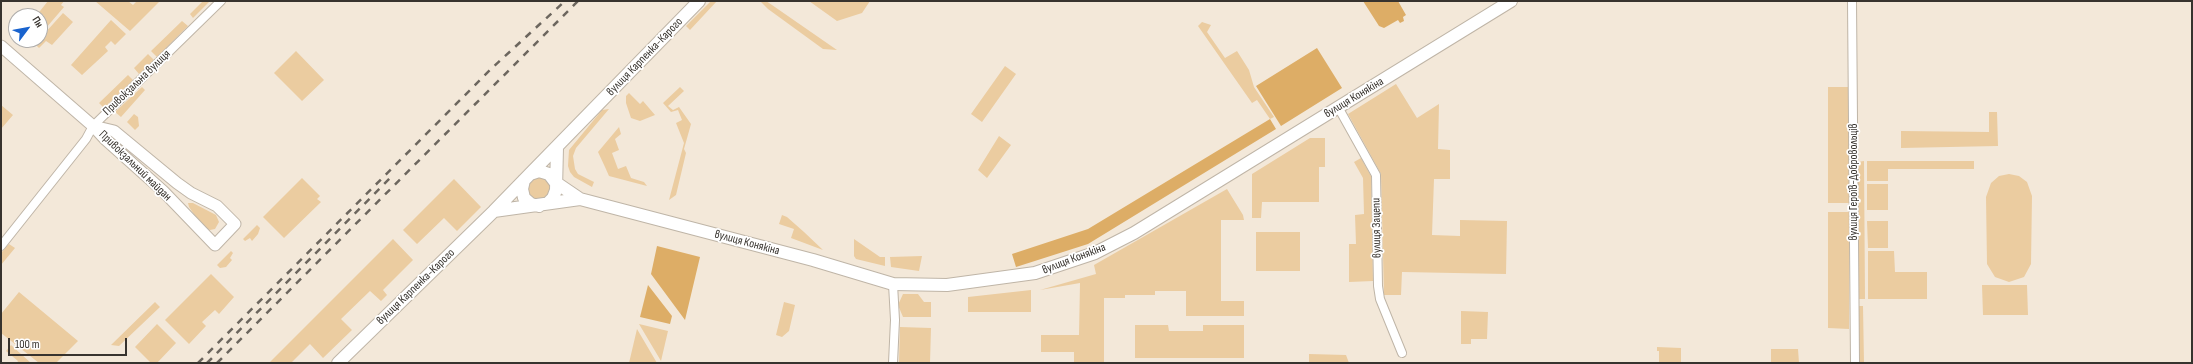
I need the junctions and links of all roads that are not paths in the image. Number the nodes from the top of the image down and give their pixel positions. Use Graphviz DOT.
graph roads {
  1 [pos="221,1"];
  2 [pos="699,1"];
  3 [pos="1511,1"];
  4 [pos="1852,1"];
  5 [pos="1,46"];
  6 [pos="1338,107"];
  7 [pos="93,126"];
  8 [pos="557,147"];
  9 [pos="527,177"];
  10 [pos="555,182"];
  11 [pos="580,199"];
  12 [pos="544,205"];
  13 [pos="494,211"];
  14 [pos="1,246"];
  15 [pos="893,284"];
  16 [pos="1402,353"];
  17 [pos="338,363"];
  18 [pos="893,363"];
  19 [pos="1855,363"];
  1 -- 7 [label="street, Привокзальна вулиця"];
  2 -- 8 [label="main road, вулиця Карпенка-Карого"];
  3 -- 6 [label="main road, вулиця Конякіна"];
  4 -- 19 [label="street, вулиця Героїв-Добровольців"];
  5 -- 7 [label="street"];
  6 -- 15 [label="main road, вулиця Конякіна"];
  6 -- 16 [label="street, вулиця Зацепи"];
  7 -- 7 [label="street, Привокзальний майдан"];
  7 -- 14 [label="street, Привокзальна вулиця"];
  8 -- 9 [label="main road, вулиця Карпенка-Карого"];
  8 -- 10 [label="main road"];
  9 -- 10 [label="main road"];
  9 -- 12 [label="main road"];
  9 -- 13 [label="main road, вулиця Карпенка-Карого"];
  10 -- 11 [label="main road"];
  10 -- 12 [label="main road"];
  11 -- 12 [label="main road"];
  11 -- 15 [label="main road, вулиця Конякіна"];
  12 -- 13 [label="main road"];
  13 -- 17 [label="main road, вулиця Карпенка-Карого"];
  15 -- 18 [label="street"];
}
